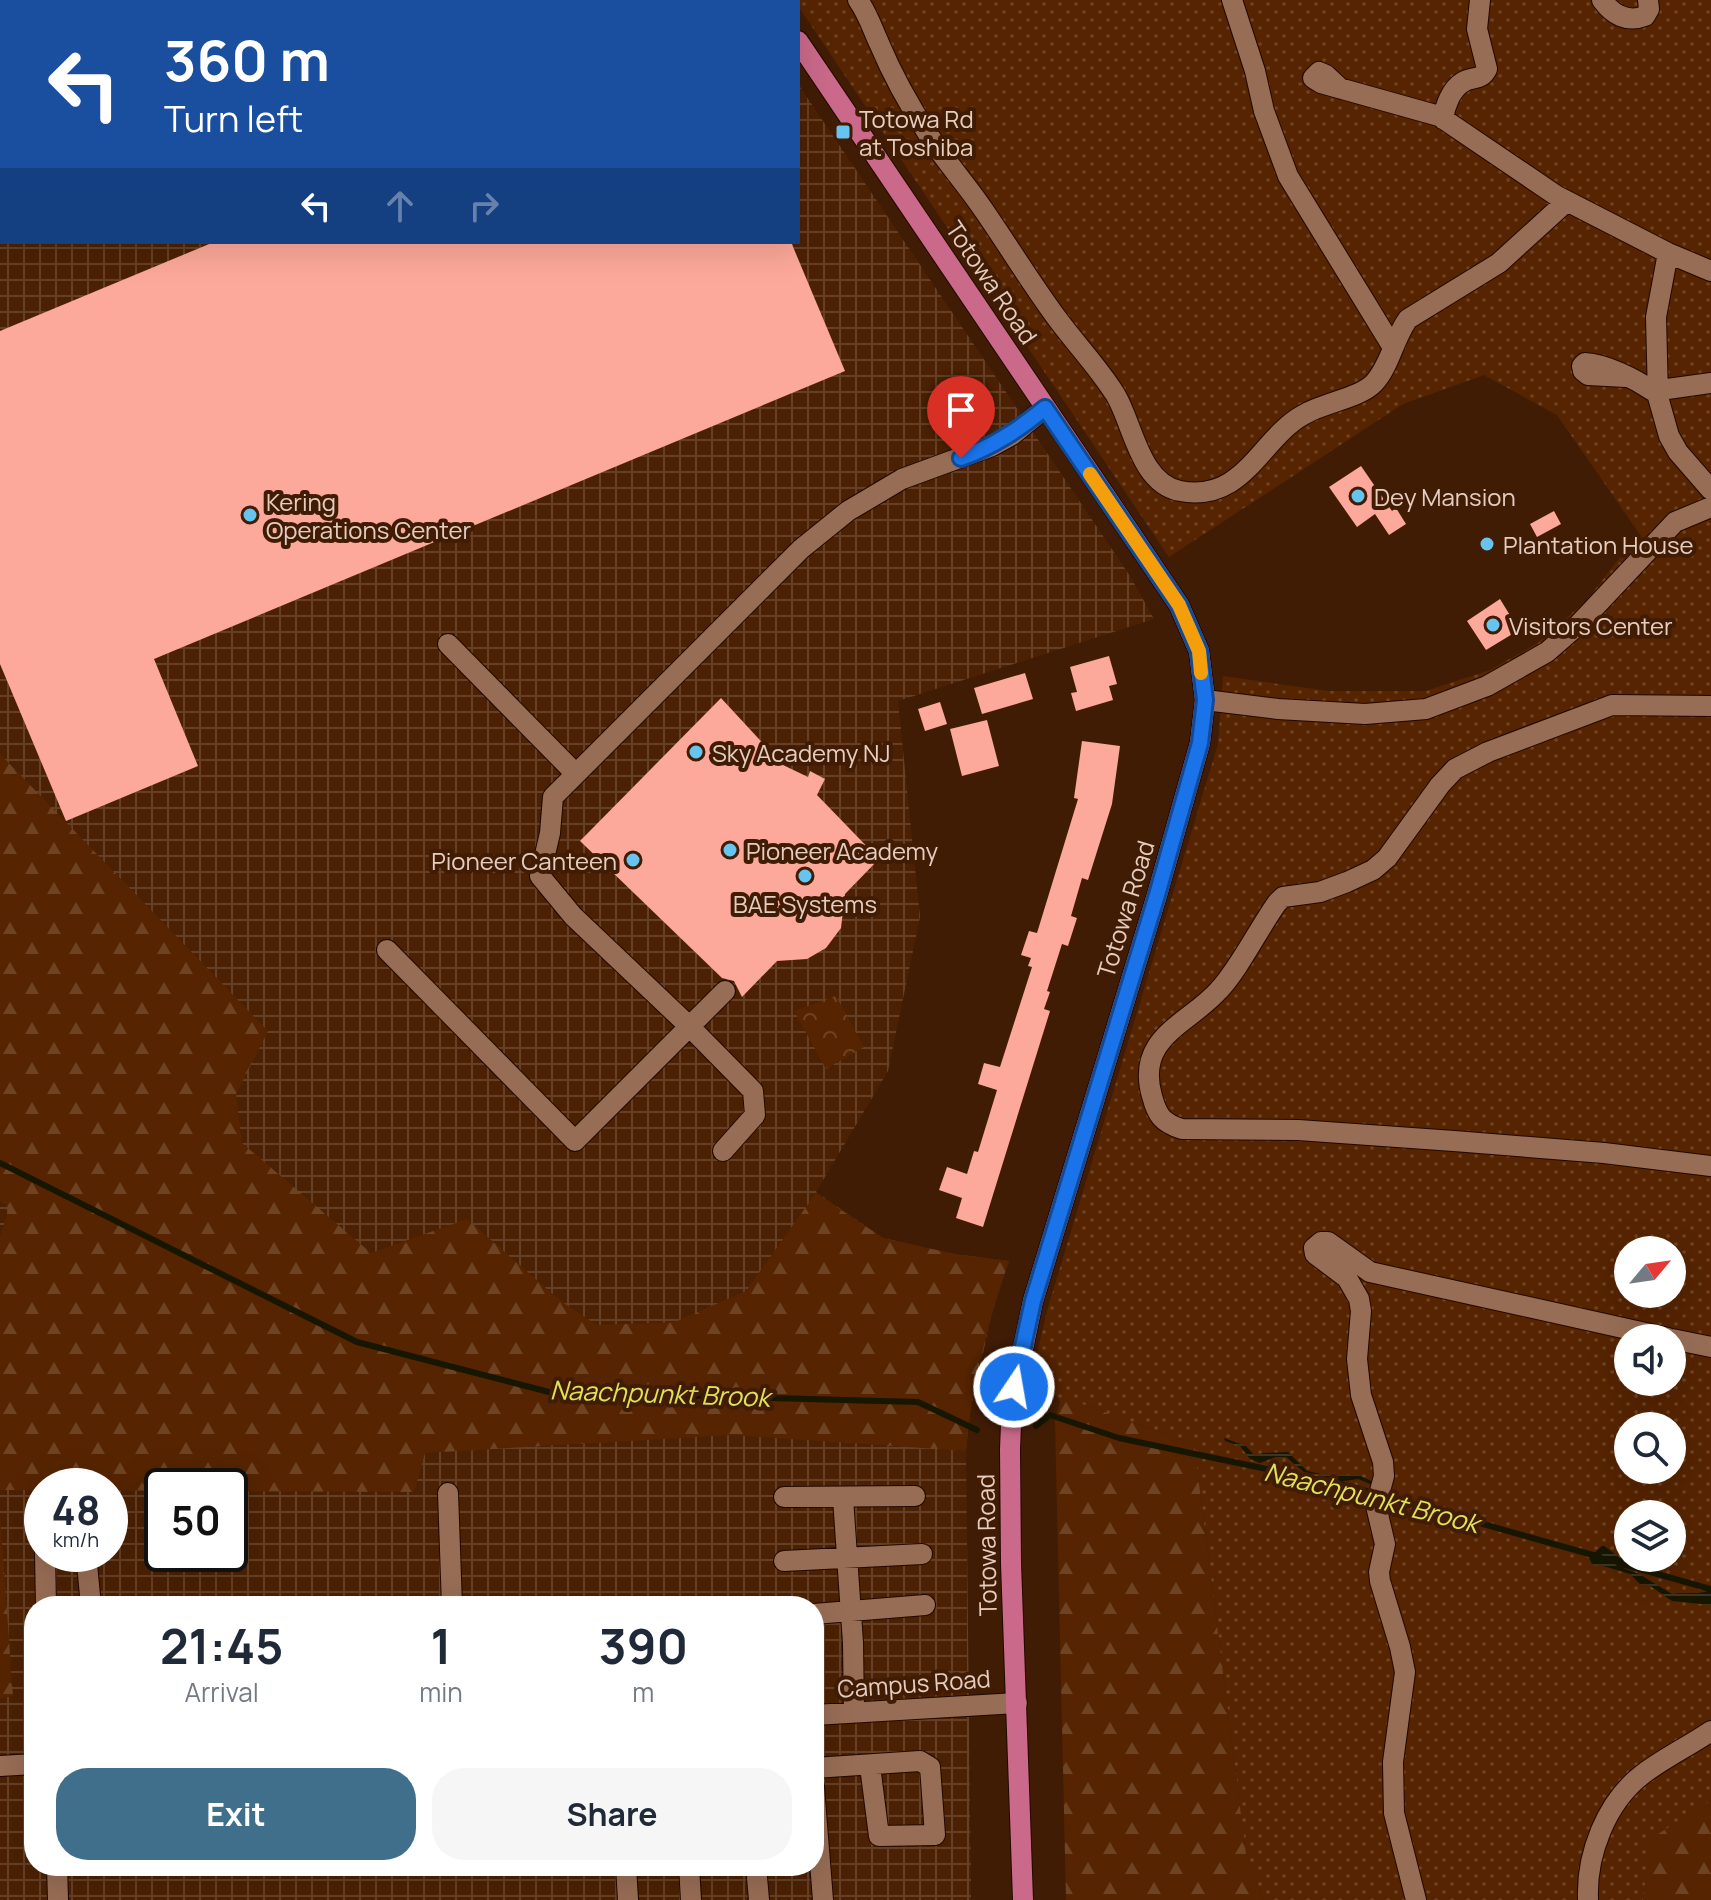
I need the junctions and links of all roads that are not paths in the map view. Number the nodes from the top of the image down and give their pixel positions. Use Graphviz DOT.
graph roads {
  1 [pos="858,0"];
  2 [pos="1232,0"];
  3 [pos="1480,0"];
  4 [pos="1602,0"];
  5 [pos="1648,0"];
  6 [pos="800,44"];
  7 [pos="1341,89"];
  8 [pos="1443,119"];
  9 [pos="1567,201"];
  10 [pos="1668,253"];
  11 [pos="1711,271"];
  12 [pos="1392,346"];
  13 [pos="1626,377"];
  14 [pos="1711,383"];
  15 [pos="1657,390"];
  16 [pos="1045,408"];
  17 [pos="1711,490"];
  18 [pos="1711,507"];
  19 [pos="448,644"];
  20 [pos="1205,700"];
  21 [pos="1711,706"];
  22 [pos="575,773"];
  23 [pos="387,950"];
  24 [pos="725,991"];
  25 [pos="689,1026"];
  26 [pos="723,1151"];
  27 [pos="1711,1166"];
  28 [pos="1614,1326"];
  29 [pos="1686,1342"];
  30 [pos="1711,1347"];
  31 [pos="448,1493"];
  32 [pos="915,1496"];
  33 [pos="784,1497"];
  34 [pos="843,1498"];
  35 [pos="922,1554"];
  36 [pos="847,1558"];
  37 [pos="784,1561"];
  38 [pos="45,1572"];
  39 [pos="88,1572"];
  40 [pos="46,1596"];
  41 [pos="90,1596"];
  42 [pos="452,1596"];
  43 [pos="925,1605"];
  44 [pos="851,1612"];
  45 [pos="824,1613"];
  46 [pos="1017,1703"];
  47 [pos="854,1713"];
  48 [pos="824,1714"];
  49 [pos="1711,1731"];
  50 [pos="24,1765"];
  51 [pos="0,1766"];
  52 [pos="870,1766"];
  53 [pos="824,1768"];
  54 [pos="57,1876"];
  55 [pos="627,1876"];
  56 [pos="690,1876"];
  57 [pos="757,1876"];
  58 [pos="821,1876"];
  59 [pos="58,1900"];
  60 [pos="628,1900"];
  61 [pos="691,1900"];
  62 [pos="759,1900"];
  63 [pos="823,1900"];
  64 [pos="1023,1900"];
  65 [pos="1416,1900"];
  66 [pos="1588,1900"];
  1 -- 12 [label="street"];
  2 -- 12 [label="street"];
  3 -- 8 [label="street"];
  4 -- 5 [label="street"];
  6 -- 16 [label="main road, Totowa Road"];
  7 -- 8 [label="street"];
  8 -- 9 [label="street"];
  9 -- 10 [label="street"];
  9 -- 12 [label="street"];
  10 -- 11 [label="street"];
  10 -- 15 [label="street"];
  13 -- 15 [label="street"];
  14 -- 15 [label="street"];
  15 -- 17 [label="street"];
  16 -- 20 [label="main road, Totowa Road"];
  16 -- 22 [label="street"];
  18 -- 20 [label="street"];
  19 -- 22 [label="street"];
  20 -- 46 [label="main road, Totowa Road"];
  21 -- 27 [label="street"];
  22 -- 25 [label="street"];
  23 -- 25 [label="street"];
  24 -- 25 [label="street"];
  25 -- 26 [label="street"];
  28 -- 65 [label="street"];
  29 -- 30 [label="street"];
  31 -- 42 [label="street"];
  32 -- 34 [label="street"];
  33 -- 34 [label="street"];
  34 -- 36 [label="street"];
  35 -- 36 [label="street"];
  36 -- 37 [label="street"];
  36 -- 44 [label="street"];
  38 -- 40 [label="street"];
  39 -- 41 [label="street"];
  43 -- 44 [label="street"];
  44 -- 45 [label="street"];
  44 -- 47 [label="street"];
  46 -- 47 [label="street, Campus Road"];
  46 -- 64 [label="main road, Totowa Road"];
  47 -- 48 [label="street, Campus Road"];
  49 -- 66 [label="street"];
  50 -- 51 [label="street"];
  52 -- 52 [label="street"];
  52 -- 53 [label="street"];
  54 -- 59 [label="street"];
  55 -- 60 [label="street"];
  56 -- 61 [label="street"];
  57 -- 62 [label="street"];
  58 -- 63 [label="street"];
}
